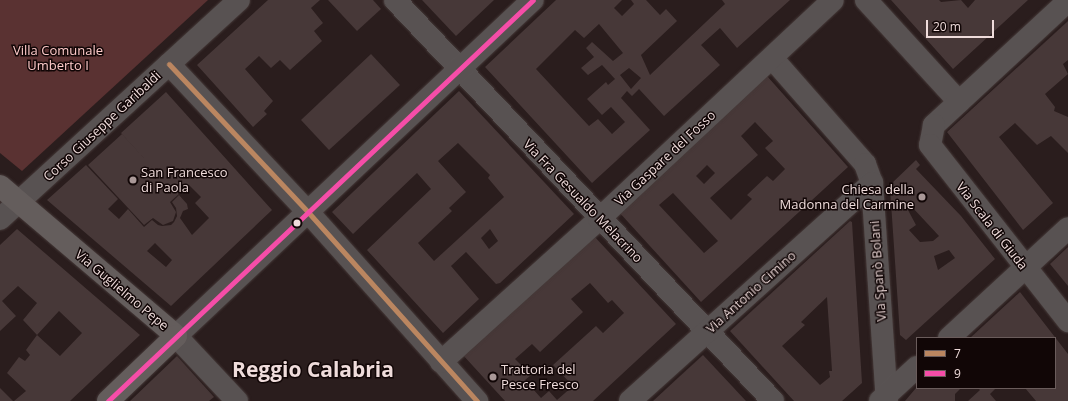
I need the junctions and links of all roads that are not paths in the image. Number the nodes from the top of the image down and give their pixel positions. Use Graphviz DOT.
graph roads {
  1 [pos="239,0"];
  2 [pos="395,0"];
  3 [pos="533,0"];
  4 [pos="866,0"];
  5 [pos="827,2"];
  6 [pos="1068,2"];
  7 [pos="772,58"];
  8 [pos="169,64"];
  9 [pos="460,69"];
  10 [pos="959,102"];
  11 [pos="872,183"];
  12 [pos="0,186"];
  13 [pos="19,202"];
  14 [pos="308,212"];
  15 [pos="0,219"];
  16 [pos="600,219"];
  17 [pos="1068,228"];
  18 [pos="1025,267"];
  19 [pos="1068,321"];
  20 [pos="708,330"];
  21 [pos="176,336"];
  22 [pos="950,337"];
  23 [pos="441,362"];
  24 [pos="916,368"];
  25 [pos="885,399"];
  26 [pos="108,401"];
  27 [pos="238,401"];
  28 [pos="477,401"];
  29 [pos="630,401"];
  30 [pos="773,401"];
  1 -- 8 [label="street, Corso Giuseppe Garibaldi"];
  2 -- 9 [label="street, Via Fra Gesualdo Melacrino"];
  3 -- 9 [label="street"];
  4 -- 10 [label="street"];
  5 -- 7 [label="street, Via Gaspare del Fosso"];
  6 -- 10 [label="street"];
  7 -- 11 [label="street, Via Spanò Bolani"];
  7 -- 16 [label="street, Via Gaspare del Fosso"];
  8 -- 13 [label="street, Corso Giuseppe Garibaldi"];
  8 -- 14 [label="street"];
  9 -- 14 [label="street"];
  9 -- 16 [label="street, Via Fra Gesualdo Melacrino"];
  10 -- 18 [label="street, Via Scala di Giuda"];
  11 -- 20 [label="street, Via Antonio Cimino"];
  11 -- 25 [label="street, Via Spanò Bolani"];
  12 -- 13 [label="main road, Via Guglielmo Pepe"];
  13 -- 15 [label="street, Corso Giuseppe Garibaldi"];
  13 -- 21 [label="main road, Via Guglielmo Pepe"];
  14 -- 21 [label="street"];
  14 -- 23 [label="street"];
  16 -- 20 [label="street, Via Fra Gesualdo Melacrino"];
  16 -- 23 [label="street, Via Gaspare del Fosso"];
  17 -- 18 [label="street"];
  18 -- 19 [label="street, Via Scala di Giuda"];
  18 -- 22 [label="street"];
  20 -- 29 [label="street, Via Antonio Cimino"];
  20 -- 30 [label="street, Via Fra Gesualdo Melacrino"];
  21 -- 26 [label="main road"];
  21 -- 27 [label="street, Via Guglielmo Pepe"];
  23 -- 28 [label="street"];
  24 -- 25 [label="street"];
}
